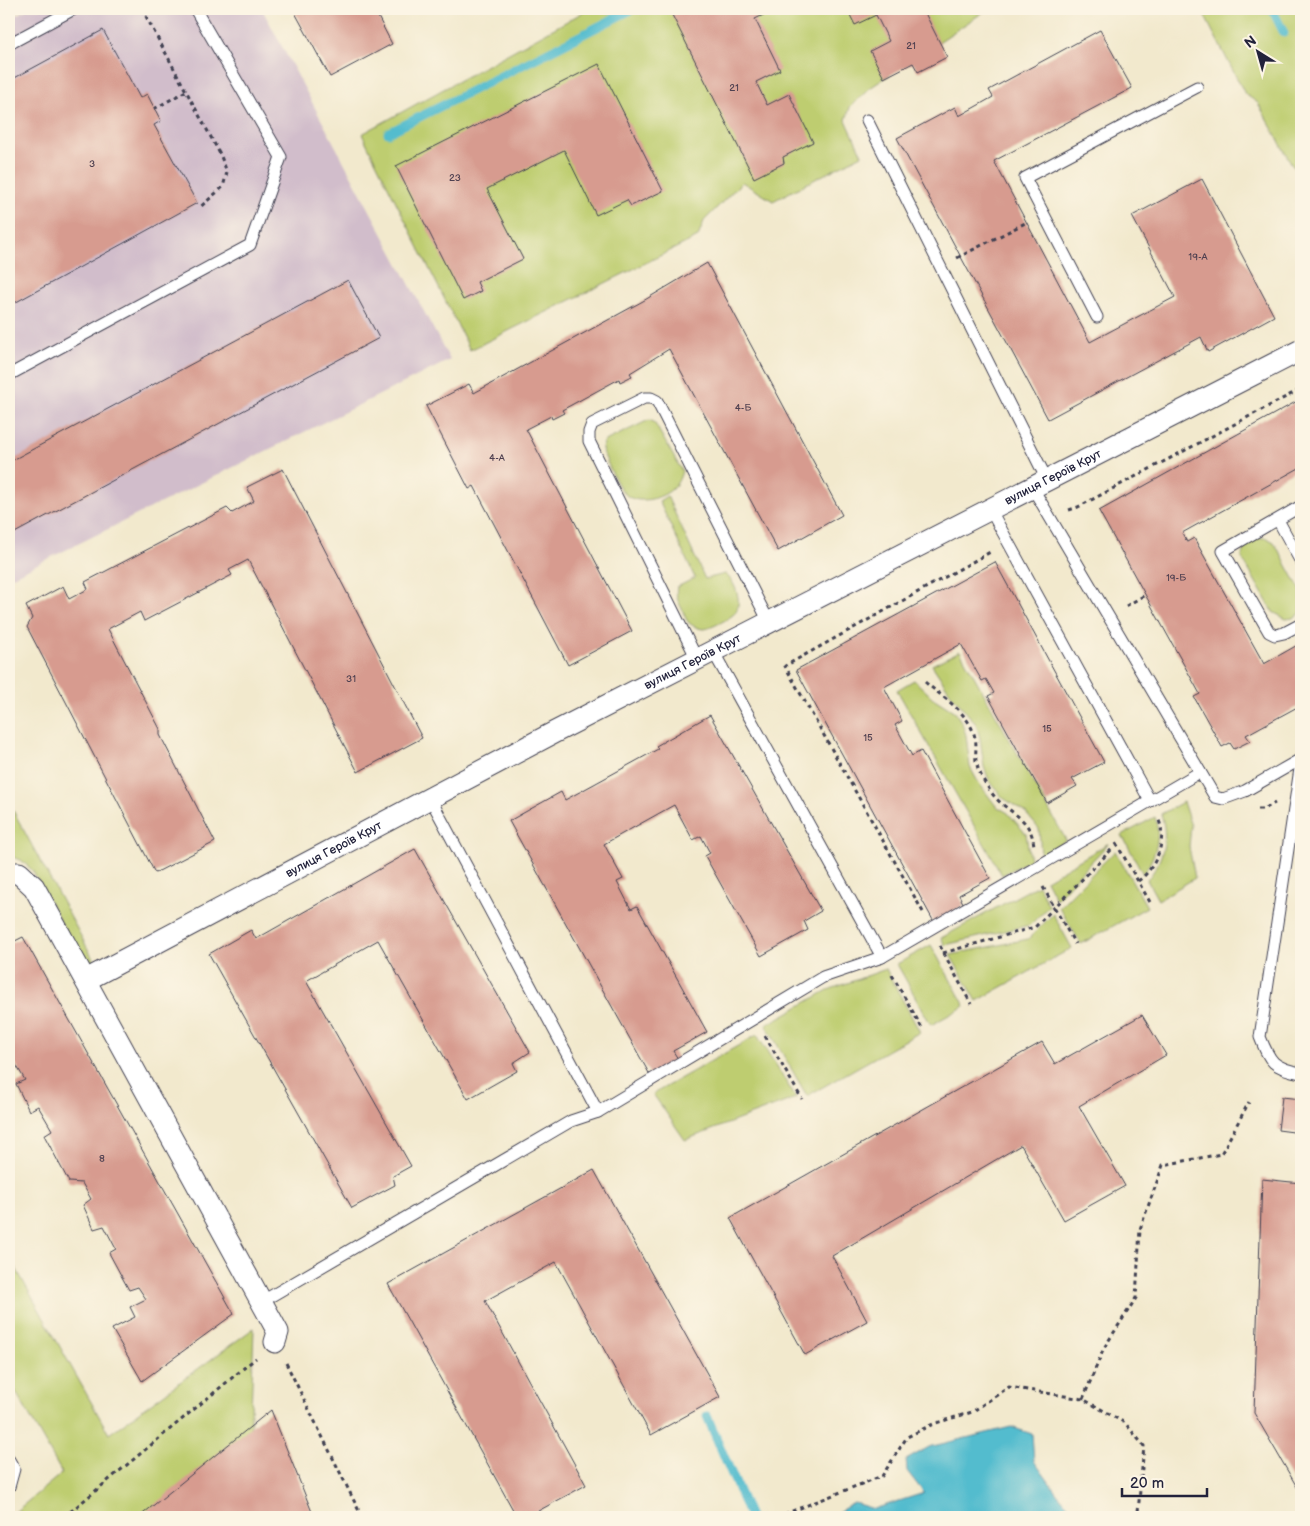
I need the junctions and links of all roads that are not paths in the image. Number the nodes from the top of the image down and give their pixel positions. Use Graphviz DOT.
graph roads {
  1 [pos="74,9"];
  2 [pos="195,9"];
  3 [pos="9,44"];
  4 [pos="1197,87"];
  5 [pos="867,120"];
  6 [pos="1097,317"];
  7 [pos="1301,350"];
  8 [pos="9,375"];
  9 [pos="1040,484"];
  10 [pos="1301,506"];
  11 [pos="990,509"];
  12 [pos="1278,520"];
  13 [pos="1301,562"];
  14 [pos="769,622"];
  15 [pos="1301,624"];
  16 [pos="705,655"];
  17 [pos="1301,761"];
  18 [pos="1200,772"];
  19 [pos="430,798"];
  20 [pos="1150,801"];
  21 [pos="9,873"];
  22 [pos="882,957"];
  23 [pos="86,980"];
  24 [pos="1301,1073"];
  25 [pos="598,1112"];
  26 [pos="261,1302"];
  27 [pos="276,1342"];
  28 [pos="9,1460"];
  29 [pos="9,1487"];
  1 -- 3 [label="lane"];
  2 -- 8 [label="lane"];
  4 -- 6 [label="lane"];
  5 -- 9 [label="lane"];
  7 -- 9 [label="street, вулиця Героїв Крут"];
  9 -- 11 [label="street, вулиця Героїв Крут"];
  9 -- 18 [label="lane"];
  10 -- 12 [label="lane"];
  11 -- 14 [label="street, вулиця Героїв Крут"];
  11 -- 20 [label="lane"];
  12 -- 13 [label="lane"];
  12 -- 15 [label="lane"];
  14 -- 16 [label="street, вулиця Героїв Крут"];
  14 -- 16 [label="lane"];
  16 -- 19 [label="street, вулиця Героїв Крут"];
  16 -- 22 [label="lane"];
  17 -- 18 [label="lane"];
  17 -- 24 [label="lane"];
  18 -- 20 [label="lane"];
  19 -- 23 [label="street, вулиця Героїв Крут"];
  19 -- 25 [label="lane"];
  20 -- 22 [label="lane"];
  21 -- 23 [label="street"];
  22 -- 25 [label="lane"];
  23 -- 26 [label="street"];
  25 -- 26 [label="lane"];
  26 -- 27 [label="street"];
  28 -- 29 [label="lane"];
}
